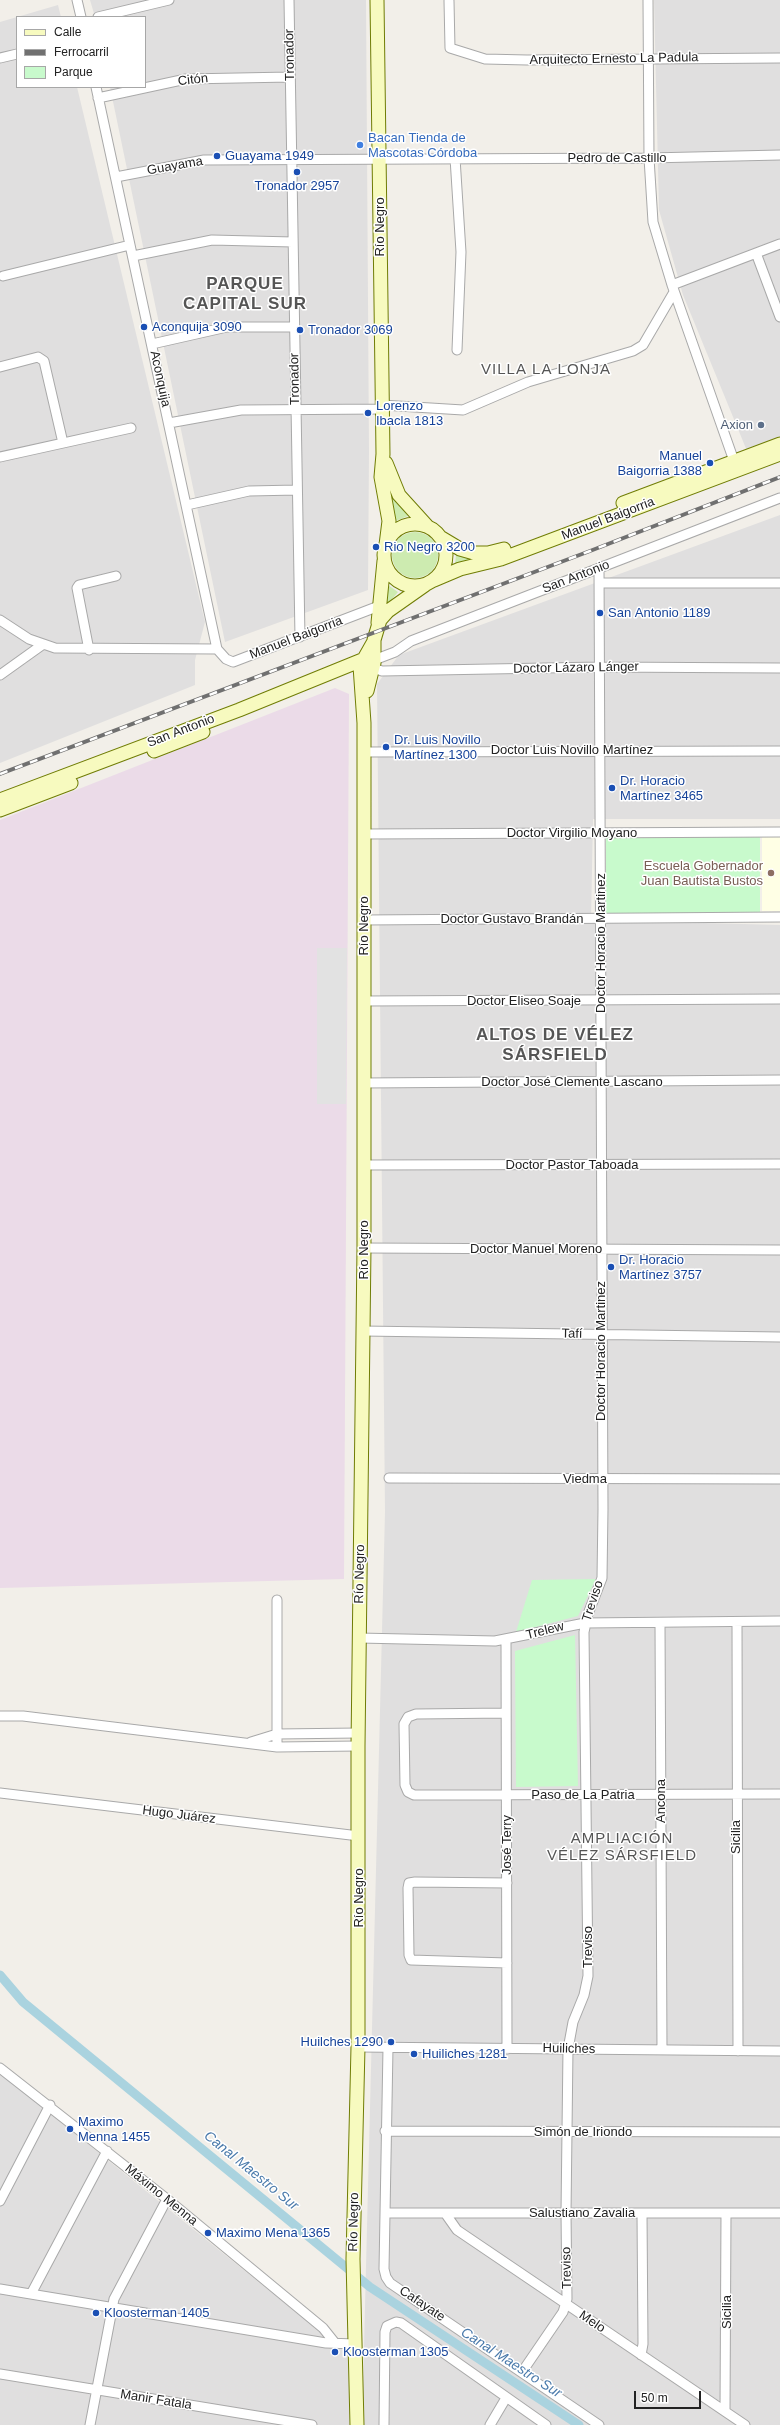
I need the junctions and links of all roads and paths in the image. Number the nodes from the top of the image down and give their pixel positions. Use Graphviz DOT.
graph roads {
  1 [pos="77,0"];
  2 [pos="169,0"];
  3 [pos="289,0"];
  4 [pos="377,0"];
  5 [pos="648,0"];
  6 [pos="449,1"];
  7 [pos="81,16"];
  8 [pos="102,16"];
  9 [pos="16,54"];
  10 [pos="0,58"];
  11 [pos="648,58"];
  12 [pos="780,58"];
  13 [pos="290,77"];
  14 [pos="96,88"];
  15 [pos="144,88"];
  16 [pos="146,88"];
  17 [pos="98,98"];
  18 [pos="780,155"];
  19 [pos="380,158"];
  20 [pos="455,158"];
  21 [pos="649,158"];
  22 [pos="292,159"];
  23 [pos="116,177"];
  24 [pos="293,242"];
  25 [pos="780,244"];
  26 [pos="130,246"];
  27 [pos="756,253"];
  28 [pos="133,256"];
  29 [pos="3,276"];
  30 [pos="673,288"];
  31 [pos="780,316"];
  32 [pos="294,327"];
  33 [pos="152,344"];
  34 [pos="457,350"];
  35 [pos="0,367"];
  36 [pos="382,407"];
  37 [pos="296,408"];
  38 [pos="169,423"];
  39 [pos="130,428"];
  40 [pos="63,443"];
  41 [pos="780,444"];
  42 [pos="383,454"];
  43 [pos="780,454"];
  44 [pos="0,456"];
  45 [pos="734,461"];
  46 [pos="297,490"];
  47 [pos="780,498"];
  48 [pos="187,505"];
  49 [pos="428,527"];
  50 [pos="440,537"];
  51 [pos="386,545"];
  52 [pos="384,561"];
  53 [pos="599,568"];
  54 [pos="116,576"];
  55 [pos="430,582"];
  56 [pos="600,583"];
  57 [pos="780,583"];
  58 [pos="379,606"];
  59 [pos="0,620"];
  60 [pos="377,627"];
  61 [pos="300,637"];
  62 [pos="42,645"];
  63 [pos="217,648"];
  64 [pos="89,650"];
  65 [pos="368,666"];
  66 [pos="600,667"];
  67 [pos="780,668"];
  68 [pos="0,675"];
  69 [pos="600,750"];
  70 [pos="780,751"];
  71 [pos="364,752"];
  72 [pos="0,800"];
  73 [pos="0,810"];
  74 [pos="600,832"];
  75 [pos="780,832"];
  76 [pos="365,834"];
  77 [pos="780,917"];
  78 [pos="601,918"];
  79 [pos="364,920"];
  80 [pos="780,999"];
  81 [pos="601,1000"];
  82 [pos="364,1001"];
  83 [pos="780,1080"];
  84 [pos="601,1082"];
  85 [pos="364,1083"];
  86 [pos="601,1164"];
  87 [pos="780,1164"];
  88 [pos="364,1166"];
  89 [pos="364,1248"];
  90 [pos="601,1250"];
  91 [pos="780,1250"];
  92 [pos="363,1331"];
  93 [pos="601,1334"];
  94 [pos="780,1337"];
  95 [pos="389,1478"];
  96 [pos="602,1478"];
  97 [pos="780,1479"];
  98 [pos="603,1509"];
  99 [pos="277,1600"];
  100 [pos="780,1621"];
  101 [pos="737,1622"];
  102 [pos="586,1623"];
  103 [pos="660,1623"];
  104 [pos="359,1638"];
  105 [pos="506,1640"];
  106 [pos="506,1713"];
  107 [pos="0,1716"];
  108 [pos="277,1734"];
  109 [pos="358,1739"];
  110 [pos="248,1743"];
  111 [pos="278,1747"];
  112 [pos="0,1793"];
  113 [pos="661,1794"];
  114 [pos="736,1794"];
  115 [pos="780,1794"];
  116 [pos="507,1795"];
  117 [pos="587,1795"];
  118 [pos="359,1836"];
  119 [pos="507,1883"];
  120 [pos="507,1963"];
  121 [pos="358,2048"];
  122 [pos="388,2048"];
  123 [pos="507,2049"];
  124 [pos="568,2049"];
  125 [pos="662,2050"];
  126 [pos="738,2051"];
  127 [pos="780,2051"];
  128 [pos="0,2068"];
  129 [pos="50,2105"];
  130 [pos="385,2131"];
  131 [pos="566,2132"];
  132 [pos="780,2132"];
  133 [pos="107,2151"];
  134 [pos="167,2199"];
  135 [pos="0,2201"];
  136 [pos="384,2213"];
  137 [pos="445,2213"];
  138 [pos="566,2213"];
  139 [pos="642,2213"];
  140 [pos="726,2213"];
  141 [pos="780,2213"];
  142 [pos="0,2289"];
  143 [pos="31,2294"];
  144 [pos="566,2305"];
  145 [pos="111,2308"];
  146 [pos="335,2343"];
  147 [pos="355,2344"];
  148 [pos="641,2355"];
  149 [pos="522,2372"];
  150 [pos="0,2374"];
  151 [pos="96,2390"];
  152 [pos="506,2398"];
  153 [pos="725,2411"];
  154 [pos="90,2425"];
  155 [pos="312,2425"];
  156 [pos="358,2425"];
  157 [pos="384,2425"];
  158 [pos="490,2425"];
  159 [pos="546,2425"];
  160 [pos="598,2425"];
  161 [pos="745,2425"];
  1 -- 7 [label="street"];
  2 -- 8 [label="street"];
  3 -- 13 [label="street, Tronador"];
  4 -- 19 [label="main road, Río Negro"];
  5 -- 11 [label="street"];
  6 -- 11 [label="street, Arquitecto Ernesto La Padula"];
  9 -- 10 [label="street"];
  11 -- 12 [label="street, Arquitecto Ernesto La Padula"];
  11 -- 21 [label="street"];
  13 -- 16 [label="street, Citón"];
  13 -- 22 [label="street, Tronador"];
  14 -- 17 [label="street, Aconquija"];
  15 -- 17 [label="street, Citón"];
  17 -- 23 [label="street, Aconquija"];
  18 -- 21 [label="street, Pedro de Castillo"];
  19 -- 20 [label="street, Pedro de Castillo"];
  19 -- 22 [label="street, Guayama"];
  19 -- 36 [label="main road, Río Negro"];
  20 -- 21 [label="street, Pedro de Castillo"];
  20 -- 34 [label="street"];
  21 -- 30 [label="street"];
  22 -- 23 [label="street, Guayama"];
  22 -- 24 [label="street, Tronador"];
  23 -- 26 [label="street, Aconquija"];
  24 -- 28 [label="street"];
  24 -- 32 [label="street, Tronador"];
  25 -- 27 [label="street"];
  26 -- 28 [label="street, Aconquija"];
  26 -- 29 [label="street"];
  27 -- 30 [label="street"];
  27 -- 31 [label="street"];
  28 -- 33 [label="street, Aconquija"];
  30 -- 36 [label="street"];
  30 -- 45 [label="street"];
  32 -- 33 [label="street"];
  32 -- 37 [label="street, Tronador"];
  33 -- 38 [label="street, Aconquija"];
  35 -- 40 [label="street"];
  36 -- 37 [label="street"];
  36 -- 42 [label="main road, Río Negro"];
  37 -- 38 [label="street"];
  37 -- 46 [label="street, Tronador"];
  38 -- 48 [label="street, Aconquija"];
  39 -- 40 [label="street"];
  40 -- 44 [label="street"];
  41 -- 45 [label="main road, Manuel Baigorria"];
  42 -- 49 [label="main road, Río Negro"];
  42 -- 51 [label="main road, Río Negro"];
  43 -- 55 [label="main road, Manuel Baigorria"];
  45 -- 50 [label="main road, Manuel Baigorria"];
  46 -- 48 [label="street"];
  46 -- 61 [label="street, Tronador"];
  47 -- 53 [label="street, San Antonio"];
  48 -- 63 [label="street, Aconquija"];
  49 -- 50 [label="main road"];
  49 -- 51 [label="main road"];
  50 -- 55 [label="main road"];
  51 -- 52 [label="main road"];
  52 -- 55 [label="main road"];
  52 -- 58 [label="main road, Río Negro"];
  53 -- 56 [label="street, Doctor Horacio Martinez"];
  53 -- 65 [label="street, San Antonio"];
  54 -- 64 [label="street"];
  55 -- 60 [label="main road, Río Negro"];
  56 -- 57 [label="street"];
  56 -- 66 [label="street, Doctor Horacio Martinez"];
  58 -- 60 [label="main road, Río Negro"];
  58 -- 61 [label="street, Manuel Baigorria"];
  59 -- 62 [label="street"];
  60 -- 65 [label="main road, Río Negro"];
  61 -- 63 [label="street, Manuel Baigorria"];
  62 -- 64 [label="street"];
  62 -- 68 [label="street"];
  63 -- 64 [label="street"];
  65 -- 66 [label="street, Doctor Lázaro Lánger"];
  65 -- 71 [label="main road, Río Negro"];
  65 -- 72 [label="main road, San Antonio"];
  65 -- 73 [label="main road, San Antonio"];
  66 -- 67 [label="street, Doctor Lázaro Lánger"];
  66 -- 69 [label="street, Doctor Horacio Martinez"];
  69 -- 70 [label="street, Doctor Luis Novillo Martínez"];
  69 -- 71 [label="street, Doctor Luis Novillo Martínez"];
  69 -- 74 [label="street, Doctor Horacio Martinez"];
  71 -- 76 [label="main road, Río Negro"];
  74 -- 75 [label="street, Doctor Virgilio Moyano"];
  74 -- 76 [label="street, Doctor Virgilio Moyano"];
  74 -- 78 [label="street, Doctor Horacio Martinez"];
  76 -- 79 [label="main road, Río Negro"];
  77 -- 78 [label="street, Doctor Gustavo Brandán"];
  78 -- 79 [label="street, Doctor Gustavo Brandán"];
  78 -- 81 [label="street, Doctor Horacio Martinez"];
  79 -- 82 [label="main road, Río Negro"];
  80 -- 81 [label="street, Doctor Eliseo Soaje"];
  81 -- 82 [label="street, Doctor Eliseo Soaje"];
  81 -- 84 [label="street, Doctor Horacio Martinez"];
  82 -- 85 [label="main road, Río Negro"];
  83 -- 84 [label="street, Doctor José Clemente Lascano"];
  84 -- 85 [label="street, Doctor José Clemente Lascano"];
  84 -- 86 [label="street, Doctor Horacio Martinez"];
  85 -- 88 [label="main road, Río Negro"];
  86 -- 87 [label="street, Doctor Pastor Taboada"];
  86 -- 88 [label="street, Doctor Pastor Taboada"];
  86 -- 90 [label="street, Doctor Horacio Martinez"];
  88 -- 89 [label="main road, Río Negro"];
  89 -- 90 [label="street, Doctor Manuel Moreno"];
  89 -- 92 [label="main road, Río Negro"];
  90 -- 91 [label="street, Doctor Manuel Moreno"];
  90 -- 93 [label="street, Doctor Horacio Martinez"];
  92 -- 93 [label="street, Tafí"];
  92 -- 104 [label="main road, Río Negro"];
  93 -- 94 [label="street, Tafí"];
  93 -- 96 [label="street, Doctor Horacio Martinez"];
  95 -- 96 [label="street, Viedma"];
  96 -- 97 [label="street, Viedma"];
  96 -- 98 [label="street, Doctor Horacio Martinez"];
  98 -- 102 [label="street, Treviso"];
  99 -- 108 [label="street"];
  100 -- 101 [label="street, Trelew"];
  101 -- 103 [label="street, Trelew"];
  101 -- 114 [label="street, Sicilia"];
  102 -- 103 [label="street, Trelew"];
  102 -- 105 [label="street, Trelew"];
  102 -- 117 [label="street, Treviso"];
  103 -- 113 [label="street, Ancona"];
  104 -- 105 [label="street, Trelew"];
  104 -- 109 [label="main road, Río Negro"];
  105 -- 106 [label="street, José Terry"];
  106 -- 116 [label="street, José Terry"];
  106 -- 116 [label="street, Paso de La Patria"];
  107 -- 110 [label="street"];
  108 -- 109 [label="street"];
  108 -- 110 [label="street"];
  108 -- 111 [label="street"];
  109 -- 111 [label="street"];
  109 -- 118 [label="main road, Río Negro"];
  110 -- 111 [label="street"];
  112 -- 118 [label="street, Hugo Juárez"];
  113 -- 114 [label="street, Paso de La Patria"];
  113 -- 117 [label="street, Paso de La Patria"];
  113 -- 125 [label="street, Ancona"];
  114 -- 115 [label="street, Paso de La Patria"];
  114 -- 126 [label="street, Sicilia"];
  116 -- 117 [label="street, Paso de La Patria"];
  116 -- 119 [label="street, José Terry"];
  117 -- 124 [label="street, Treviso"];
  118 -- 121 [label="main road, Río Negro"];
  119 -- 120 [label="street, José Terry"];
  119 -- 120 [label="street"];
  120 -- 123 [label="street, José Terry"];
  121 -- 122 [label="street, Huiliches"];
  121 -- 147 [label="main road, Río Negro"];
  122 -- 123 [label="street, Huiliches"];
  122 -- 130 [label="street"];
  123 -- 124 [label="street, Huiliches"];
  124 -- 125 [label="street, Huiliches"];
  124 -- 131 [label="street, Treviso"];
  125 -- 126 [label="street, Huiliches"];
  126 -- 127 [label="street, Huiliches"];
  128 -- 129 [label="street, Máximo Menna"];
  129 -- 133 [label="street, Máximo Menna"];
  129 -- 135 [label="street"];
  130 -- 131 [label="street, Simón de Iriondo"];
  130 -- 136 [label="street"];
  131 -- 132 [label="street, Simón de Iriondo"];
  131 -- 138 [label="street, Treviso"];
  133 -- 134 [label="street, Máximo Menna"];
  133 -- 143 [label="street"];
  134 -- 145 [label="street"];
  134 -- 146 [label="street, Máximo Menna"];
  136 -- 137 [label="street, Salustiano Zavalia"];
  136 -- 149 [label="street, Cafayate"];
  137 -- 138 [label="street, Salustiano Zavalia"];
  137 -- 144 [label="street, Melo"];
  138 -- 139 [label="street, Salustiano Zavalia"];
  138 -- 144 [label="street, Treviso"];
  139 -- 140 [label="street, Salustiano Zavalia"];
  139 -- 148 [label="street"];
  140 -- 141 [label="street, Salustiano Zavalia"];
  140 -- 153 [label="street, Sicilia"];
  142 -- 143 [label="street"];
  143 -- 145 [label="street"];
  144 -- 148 [label="street, Melo"];
  144 -- 149 [label="street, Treviso"];
  145 -- 146 [label="street"];
  145 -- 151 [label="street"];
  146 -- 147 [label="street"];
  147 -- 156 [label="main road, Río Negro"];
  148 -- 153 [label="street, Melo"];
  149 -- 160 [label="street, Cafayate"];
  150 -- 151 [label="street, Manir Fatala"];
  151 -- 154 [label="street"];
  151 -- 155 [label="street, Manir Fatala"];
  152 -- 157 [label="street"];
  152 -- 158 [label="street"];
  152 -- 159 [label="street"];
  153 -- 161 [label="street, Melo"];
}
